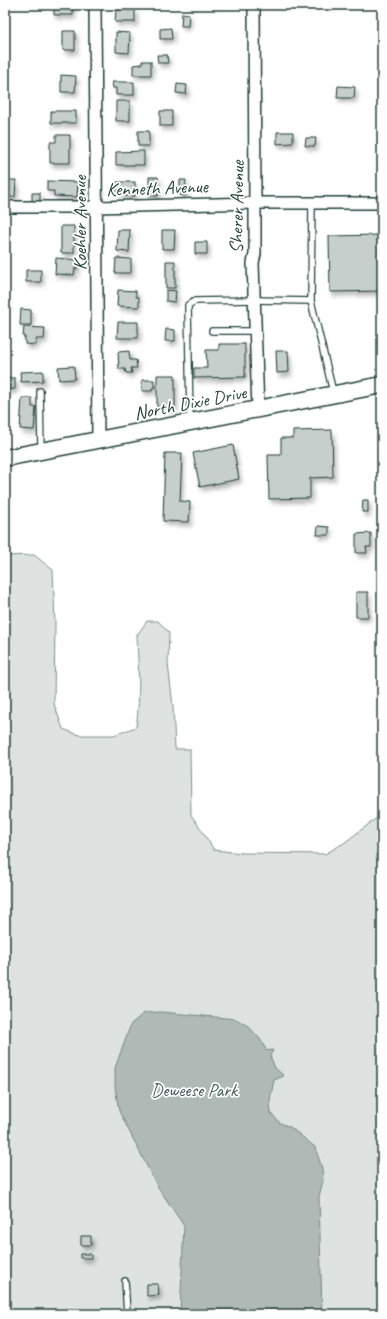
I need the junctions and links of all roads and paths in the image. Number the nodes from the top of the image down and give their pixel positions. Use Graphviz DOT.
graph roads {
  1 [pos="95,5"];
  2 [pos="254,5"];
  3 [pos="255,202"];
  4 [pos="312,202"];
  5 [pos="382,203"];
  6 [pos="5,207"];
  7 [pos="97,207"];
  8 [pos="254,300"];
  9 [pos="311,301"];
  10 [pos="212,331"];
  11 [pos="255,331"];
  12 [pos="382,385"];
  13 [pos="40,391"];
  14 [pos="334,395"];
  15 [pos="258,410"];
  16 [pos="190,423"];
  17 [pos="98,441"];
  18 [pos="41,451"];
  19 [pos="5,458"];
  20 [pos="125,1281"];
  21 [pos="127,1314"];
  1 -- 7 [label="street, Koehler Avenue"];
  2 -- 3 [label="street, Sherer Avenue"];
  3 -- 4 [label="street, Kenneth Avenue"];
  3 -- 7 [label="street, Kenneth Avenue"];
  3 -- 8 [label="street, Sherer Avenue"];
  4 -- 5 [label="street, Kenneth Avenue"];
  4 -- 9 [label="lane"];
  6 -- 7 [label="street, Kenneth Avenue"];
  7 -- 17 [label="street, Koehler Avenue"];
  8 -- 9 [label="lane"];
  8 -- 11 [label="street, Sherer Avenue"];
  8 -- 16 [label="lane"];
  9 -- 14 [label="lane"];
  10 -- 11 [label="lane"];
  11 -- 15 [label="street, Sherer Avenue"];
  12 -- 14 [label="main road, North Dixie Drive"];
  13 -- 18 [label="lane"];
  14 -- 15 [label="main road, North Dixie Drive"];
  15 -- 16 [label="main road, North Dixie Drive"];
  16 -- 17 [label="main road, North Dixie Drive"];
  17 -- 18 [label="main road, North Dixie Drive"];
  18 -- 19 [label="main road, North Dixie Drive"];
  20 -- 21 [label="lane"];
}
